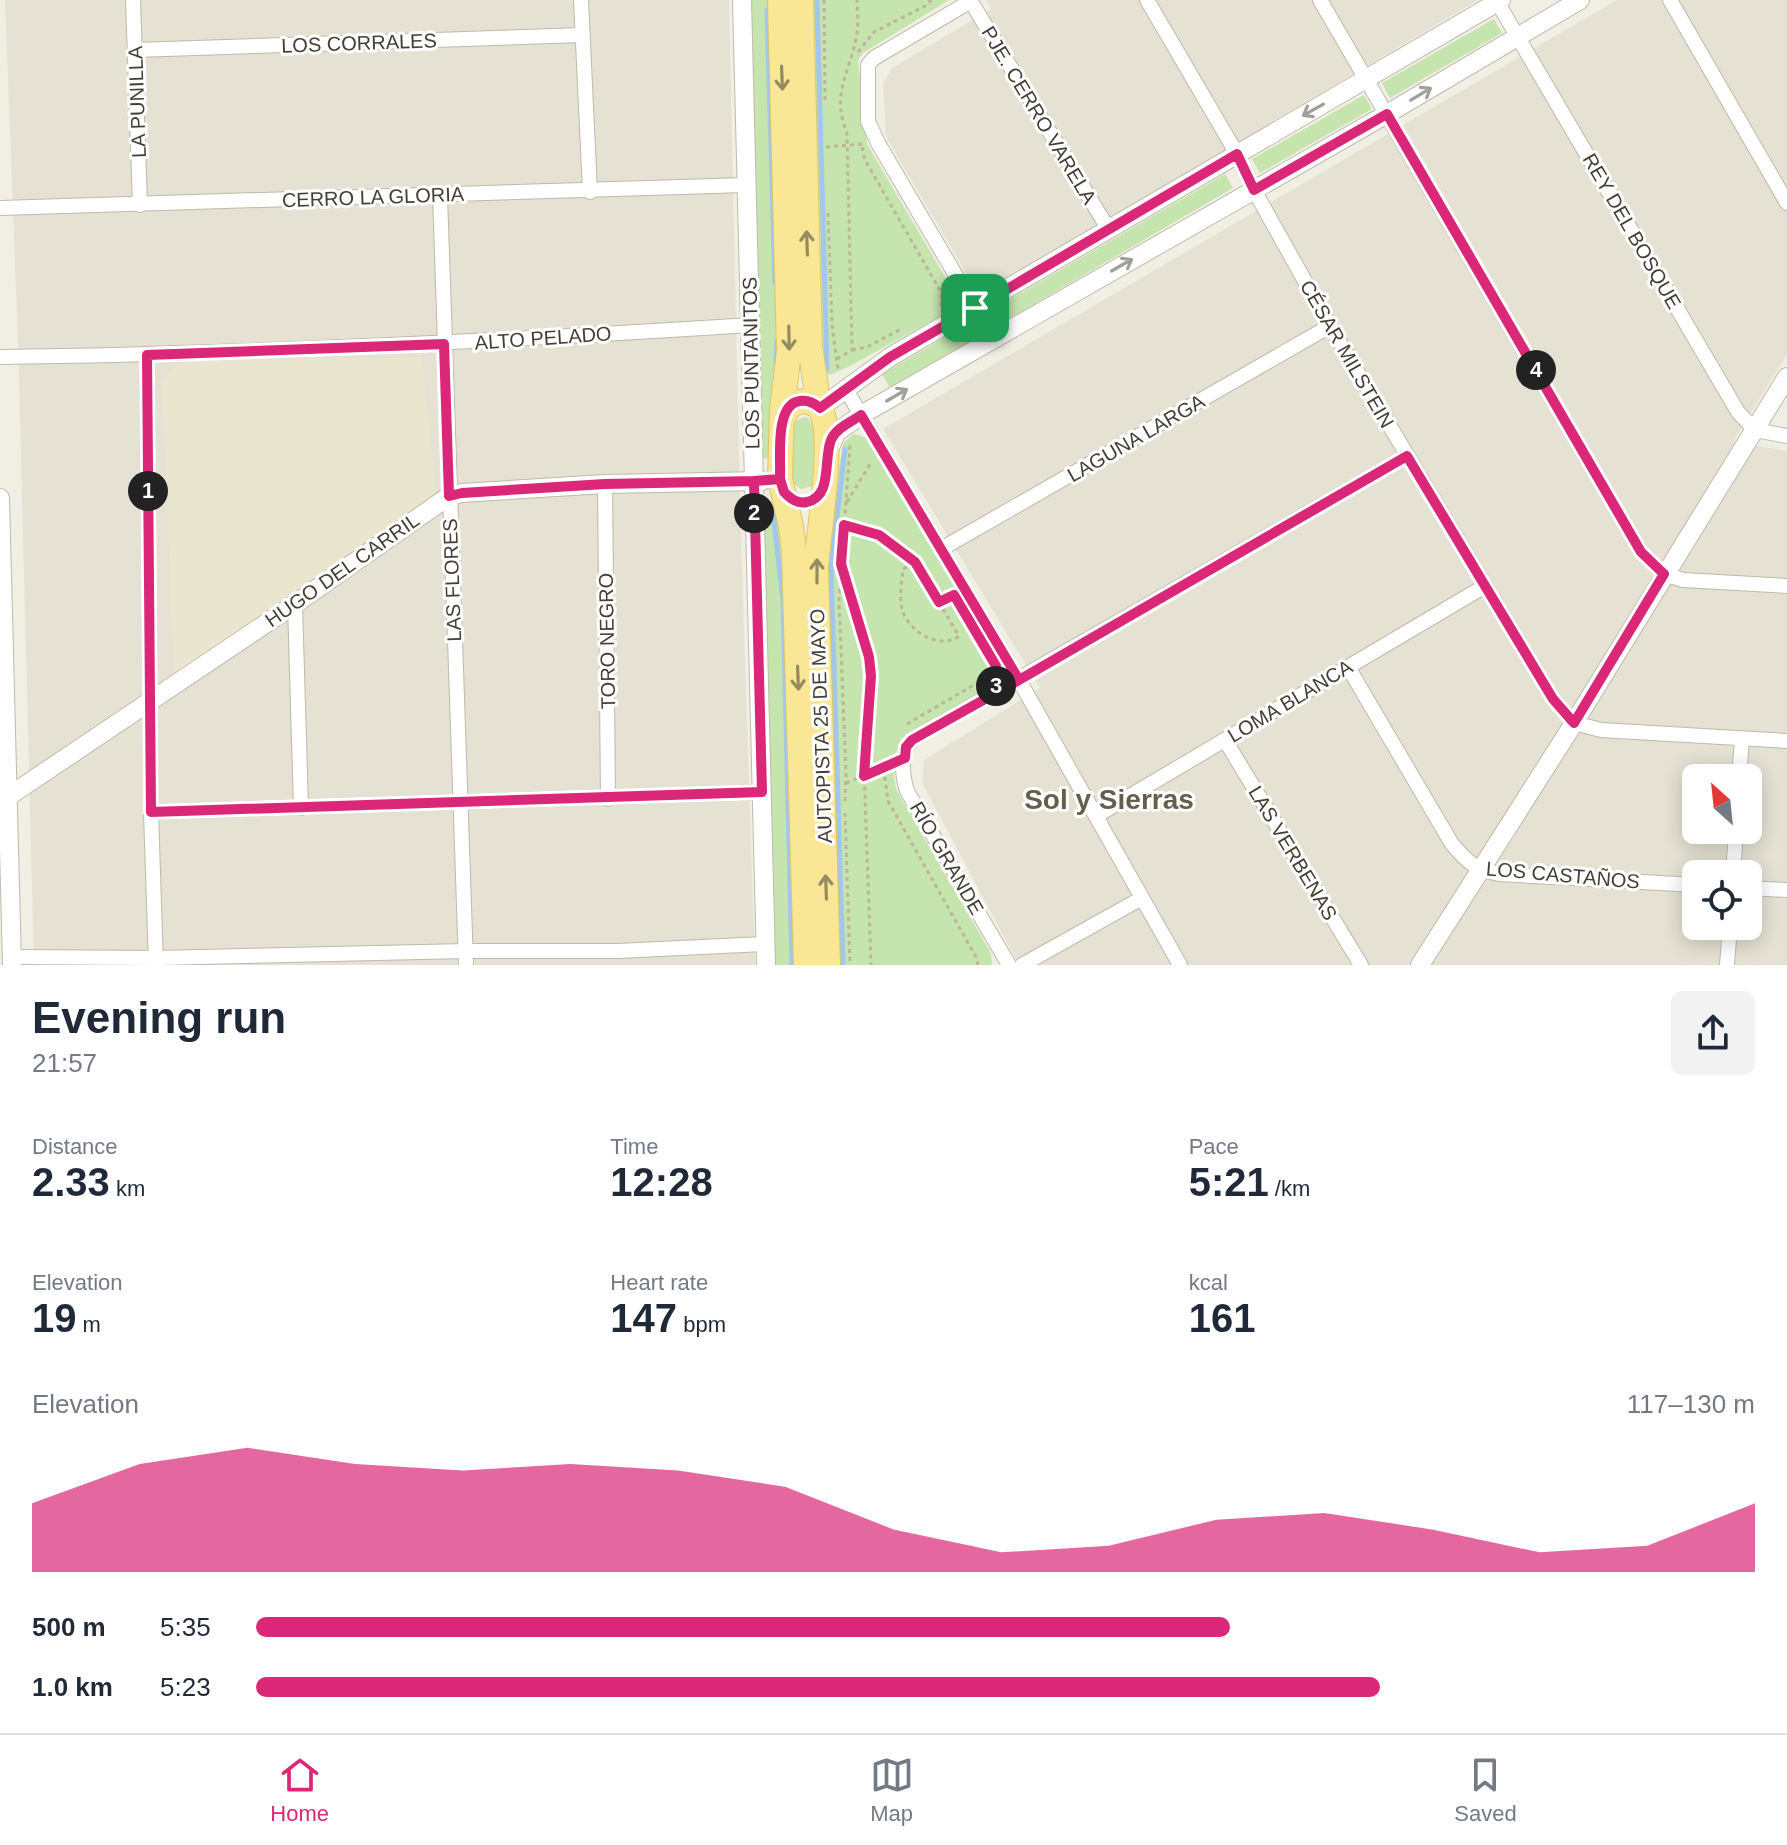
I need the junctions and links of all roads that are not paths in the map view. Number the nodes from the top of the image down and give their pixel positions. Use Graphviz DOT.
graph roads {
  1 [pos="133,0"];
  2 [pos="581,0"];
  3 [pos="742,0"];
  4 [pos="780,0"];
  5 [pos="801,0"];
  6 [pos="970,0"];
  7 [pos="1147,0"];
  8 [pos="1320,0"];
  9 [pos="1580,0"];
  10 [pos="1670,0"];
  11 [pos="1498,1"];
  12 [pos="582,35"];
  13 [pos="1518,36"];
  14 [pos="135,50"];
  15 [pos="1367,80"];
  16 [pos="1387,114"];
  17 [pos="1237,154"];
  18 [pos="746,185"];
  19 [pos="1254,190"];
  20 [pos="590,192"];
  21 [pos="440,195"];
  22 [pos="1787,203"];
  23 [pos="140,205"];
  24 [pos="0,208"];
  25 [pos="1109,230"];
  26 [pos="975,308"];
  27 [pos="751,325"];
  28 [pos="1330,326"];
  29 [pos="444,344"];
  30 [pos="147,355"];
  31 [pos="0,357"];
  32 [pos="1787,377"];
  33 [pos="845,388"];
  34 [pos="817,406"];
  35 [pos="861,415"];
  36 [pos="782,420"];
  37 [pos="1755,430"];
  38 [pos="1787,436"];
  39 [pos="1407,456"];
  40 [pos="825,476"];
  41 [pos="754,481"];
  42 [pos="605,484"];
  43 [pos="781,484"];
  44 [pos="449,496"];
  45 [pos="0,498"];
  46 [pos="941,549"];
  47 [pos="1664,574"];
  48 [pos="1485,586"];
  49 [pos="1787,586"];
  50 [pos="295,604"];
  51 [pos="1348,667"];
  52 [pos="1019,680"];
  53 [pos="150,701"];
  54 [pos="1574,723"];
  55 [pos="1742,739"];
  56 [pos="1225,740"];
  57 [pos="1787,741"];
  58 [pos="1740,764"];
  59 [pos="762,792"];
  60 [pos="4,799"];
  61 [pos="608,799"];
  62 [pos="462,803"];
  63 [pos="301,808"];
  64 [pos="151,812"];
  65 [pos="1096,816"];
  66 [pos="1479,870"];
  67 [pos="1682,884"];
  68 [pos="1762,889"];
  69 [pos="1787,890"];
  70 [pos="1142,898"];
  71 [pos="1729,940"];
  72 [pos="766,944"];
  73 [pos="466,958"];
  74 [pos="618,958"];
  75 [pos="8,959"];
  76 [pos="156,962"];
  77 [pos="766,965"];
  78 [pos="806,965"];
  79 [pos="828,965"];
  80 [pos="1009,965"];
  81 [pos="1022,965"];
  82 [pos="1180,965"];
  83 [pos="1361,965"];
  84 [pos="1420,965"];
  85 [pos="1727,965"];
  1 -- 14 [label="street, LA PUNILLA"];
  2 -- 12 [label="street"];
  3 -- 18 [label="street, LOS PUNTANITOS"];
  4 -- 36 [label="main road, one-way"];
  34 -- 5 [label="main road, one-way"];
  6 -- 25 [label="street, PJE. CERRO VARELA"];
  6 -- 26 [label="street"];
  7 -- 17 [label="street, CÉSAR MILSTEIN"];
  8 -- 15 [label="street"];
  9 -- 13 [label="street"];
  10 -- 22 [label="street"];
  11 -- 13 [label="street, REY DEL BOSQUE"];
  11 -- 15 [label="street"];
  12 -- 14 [label="street, LOS CORRALES"];
  12 -- 20 [label="street"];
  16 -- 13 [label="street, one-way"];
  13 -- 37 [label="street, REY DEL BOSQUE"];
  14 -- 23 [label="street, LA PUNILLA"];
  15 -- 16 [label="street"];
  15 -- 17 [label="street, one-way"];
  16 -- 19 [label="street"];
  16 -- 47 [label="street"];
  17 -- 19 [label="street, CÉSAR MILSTEIN"];
  17 -- 25 [label="street"];
  18 -- 20 [label="street, CERRO LA GLORIA"];
  18 -- 27 [label="street, LOS PUNTANITOS"];
  19 -- 28 [label="street, CÉSAR MILSTEIN"];
  35 -- 19 [label="street, one-way"];
  20 -- 21 [label="street, CERRO LA GLORIA"];
  21 -- 23 [label="street, CERRO LA GLORIA"];
  21 -- 29 [label="street, LAS FLORES"];
  23 -- 24 [label="street, CERRO LA GLORIA"];
  25 -- 26 [label="street"];
  26 -- 33 [label="street"];
  27 -- 29 [label="street, ALTO PELADO"];
  27 -- 41 [label="street, LOS PUNTANITOS"];
  28 -- 39 [label="street, CÉSAR MILSTEIN"];
  28 -- 46 [label="street, LAGUNA LARGA"];
  29 -- 30 [label="street, ALTO PELADO"];
  29 -- 44 [label="street, LAS FLORES"];
  30 -- 31 [label="street, ALTO PELADO"];
  30 -- 53 [label="street"];
  32 -- 37 [label="street"];
  33 -- 34 [label="street"];
  33 -- 35 [label="street"];
  34 -- 36 [label="main road"];
  34 -- 40 [label="main road, AUTOPISTA 25 DE MAYO"];
  35 -- 40 [label="street"];
  35 -- 46 [label="street"];
  36 -- 43 [label="main road, AUTOPISTA 25 DE MAYO"];
  37 -- 38 [label="street"];
  37 -- 47 [label="street"];
  39 -- 48 [label="street, CÉSAR MILSTEIN"];
  39 -- 52 [label="street"];
  40 -- 43 [label="main road"];
  79 -- 40 [label="main road, AUTOPISTA 25 DE MAYO, one-way"];
  41 -- 42 [label="street, HUGO DEL CARRIL"];
  41 -- 43 [label="street, HUGO DEL CARRIL"];
  41 -- 59 [label="street, LOS PUNTANITOS"];
  42 -- 44 [label="street, HUGO DEL CARRIL"];
  42 -- 61 [label="street, TORO NEGRO"];
  43 -- 78 [label="main road, AUTOPISTA 25 DE MAYO, one-way"];
  44 -- 50 [label="street, HUGO DEL CARRIL"];
  44 -- 62 [label="street, LAS FLORES"];
  45 -- 60 [label="street"];
  46 -- 52 [label="street"];
  47 -- 49 [label="street"];
  47 -- 54 [label="street"];
  48 -- 51 [label="street, LOMA BLANCA"];
  48 -- 54 [label="street, CÉSAR MILSTEIN"];
  50 -- 53 [label="street, HUGO DEL CARRIL"];
  50 -- 63 [label="street"];
  51 -- 56 [label="street, LOMA BLANCA"];
  51 -- 66 [label="street, LOS CASTAÑOS"];
  52 -- 65 [label="street"];
  52 -- 80 [label="street, RÍO GRANDE"];
  53 -- 60 [label="street, HUGO DEL CARRIL"];
  53 -- 64 [label="street"];
  54 -- 55 [label="street"];
  54 -- 66 [label="street"];
  55 -- 57 [label="street"];
  55 -- 58 [label="street"];
  56 -- 65 [label="street, LOMA BLANCA"];
  56 -- 83 [label="street, LAS VERBENAS"];
  59 -- 61 [label="street"];
  59 -- 72 [label="street, LOS PUNTANITOS"];
  60 -- 75 [label="street"];
  61 -- 62 [label="street"];
  62 -- 63 [label="street"];
  62 -- 73 [label="street, LAS FLORES"];
  63 -- 64 [label="street"];
  64 -- 76 [label="street"];
  65 -- 70 [label="street"];
  66 -- 67 [label="street, LOS CASTAÑOS"];
  66 -- 84 [label="street"];
  68 -- 69 [label="street"];
  70 -- 81 [label="street"];
  70 -- 82 [label="street"];
  71 -- 85 [label="street"];
  72 -- 74 [label="street"];
  72 -- 77 [label="street, LOS PUNTANITOS"];
  73 -- 74 [label="street"];
  73 -- 76 [label="street"];
  75 -- 76 [label="street"];
}
